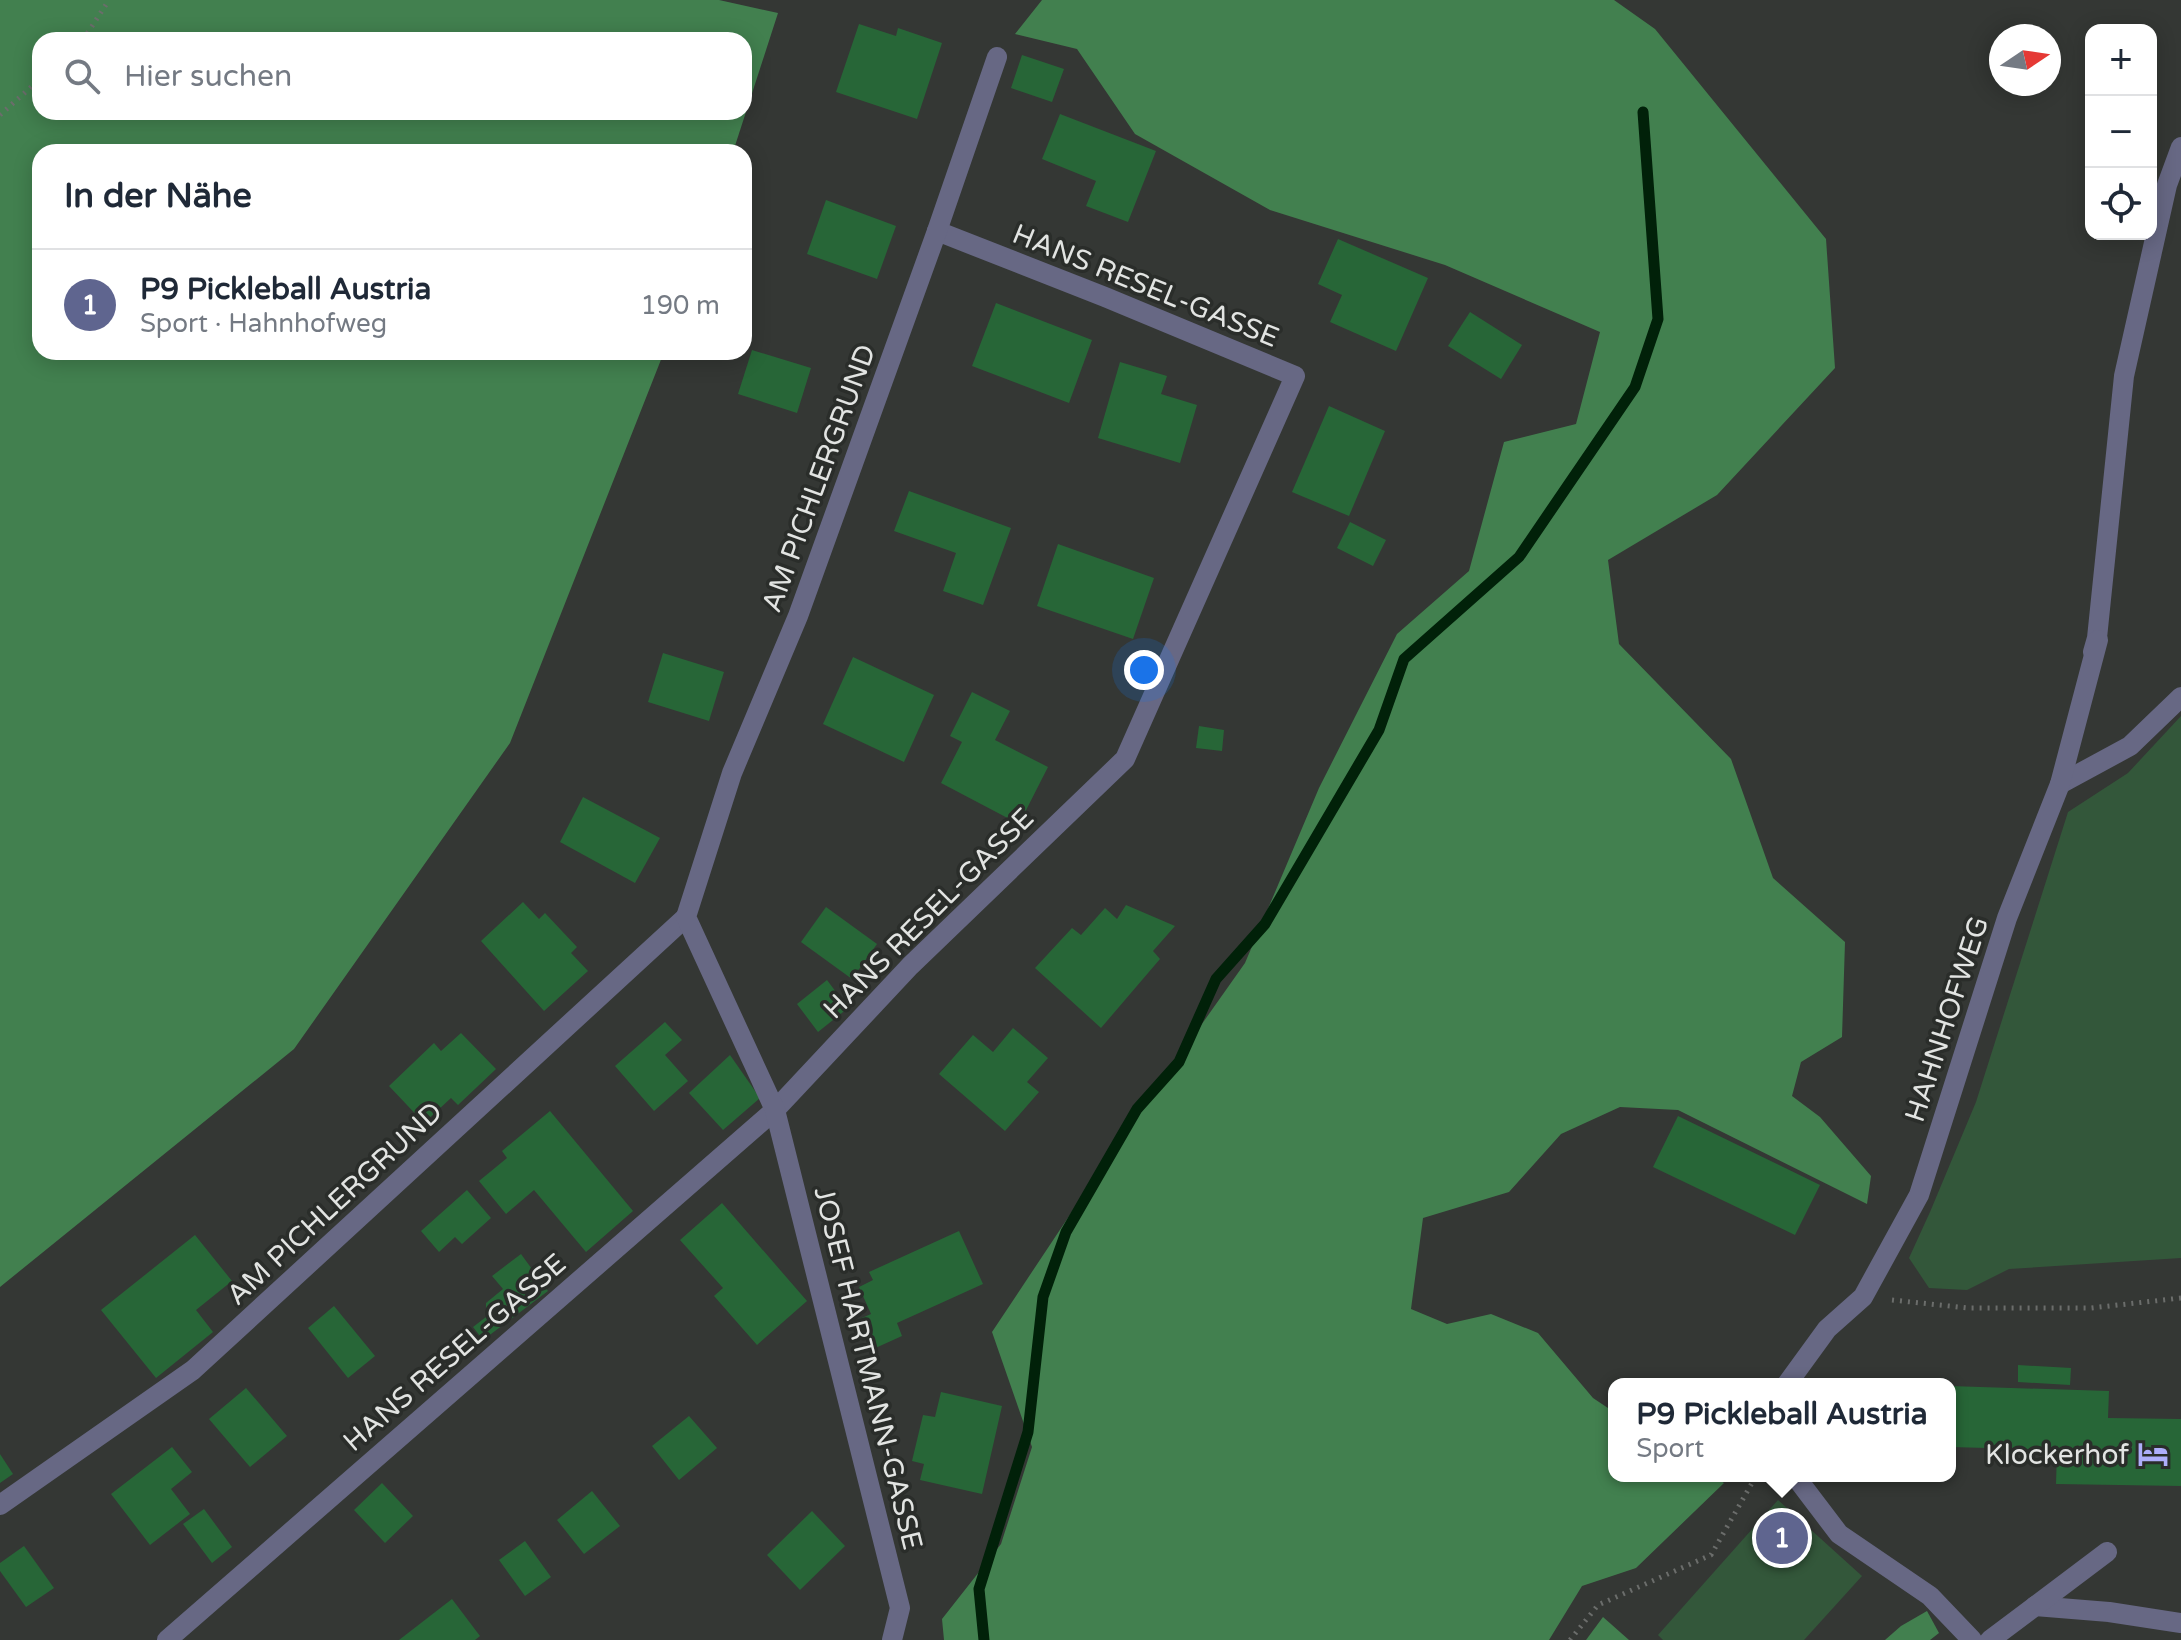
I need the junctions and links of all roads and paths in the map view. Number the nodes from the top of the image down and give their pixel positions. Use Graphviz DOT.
graph roads {
  1 [pos="109,0"];
  2 [pos="88,32"];
  3 [pos="997,57"];
  4 [pos="32,86"];
  5 [pos="0,115"];
  6 [pos="2181,147"];
  7 [pos="937,231"];
  8 [pos="2098,640"];
  9 [pos="2181,697"];
  10 [pos="2060,784"];
  11 [pos="686,917"];
  12 [pos="775,1110"];
  13 [pos="1863,1297"];
  14 [pos="2181,1298"];
  15 [pos="1791,1378"];
  16 [pos="1753,1482"];
  17 [pos="1800,1482"];
  18 [pos="0,1505"];
  19 [pos="2107,1552"];
  20 [pos="2035,1606"];
  21 [pos="2181,1623"];
  22 [pos="167,1640"];
  23 [pos="892,1640"];
  24 [pos="1570,1640"];
  25 [pos="1972,1640"];
  26 [pos="1990,1640"];
  1 -- 2 [label="path"];
  3 -- 7 [label="street, AM PICHLERGRUND"];
  4 -- 5 [label="path"];
  6 -- 10 [label="street"];
  7 -- 11 [label="street, AM PICHLERGRUND"];
  7 -- 12 [label="street, HANS RESEL-GASSE"];
  8 -- 10 [label="street, HAHNHOFWEG"];
  9 -- 10 [label="street"];
  10 -- 13 [label="street, HAHNHOFWEG"];
  11 -- 12 [label="street"];
  11 -- 18 [label="street, AM PICHLERGRUND"];
  12 -- 22 [label="street, HANS RESEL-GASSE"];
  12 -- 23 [label="street, JOSEF HARTMANN-GASSE"];
  13 -- 14 [label="path"];
  13 -- 15 [label="street, HAHNHOFWEG"];
  16 -- 24 [label="path"];
  17 -- 25 [label="street"];
  19 -- 20 [label="street"];
  20 -- 21 [label="street"];
  20 -- 26 [label="street"];
}
